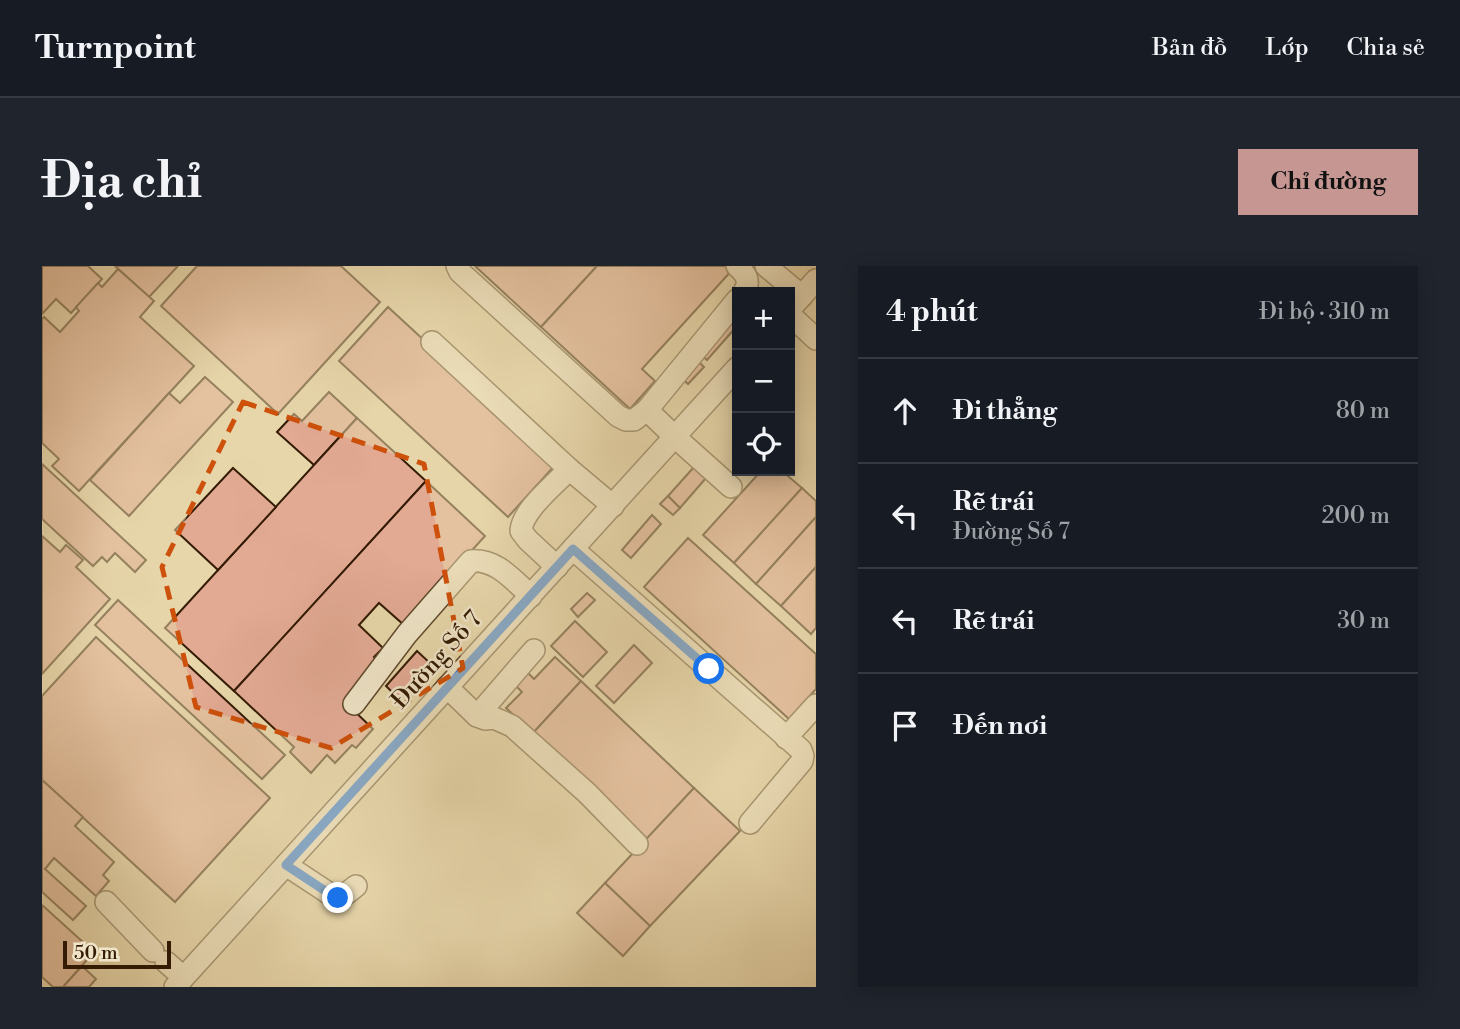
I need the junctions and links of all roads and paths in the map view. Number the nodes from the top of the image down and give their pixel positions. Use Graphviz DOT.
graph roads {
  1 [pos="457,266"];
  2 [pos="737,266"];
  3 [pos="766,266"];
  4 [pos="746,287"];
  5 [pos="803,295"];
  6 [pos="732,306"];
  7 [pos="795,320"];
  8 [pos="816,339"];
  9 [pos="432,342"];
  10 [pos="732,374"];
  11 [pos="647,410"];
  12 [pos="675,438"];
  13 [pos="569,470"];
  14 [pos="731,487"];
  15 [pos="612,506"];
  16 [pos="573,549"];
  17 [pos="557,566"];
  18 [pos="531,596"];
  19 [pos="534,650"];
  20 [pos="447,687"];
  21 [pos="354,704"];
  22 [pos="816,705"];
  23 [pos="477,716"];
  24 [pos="786,738"];
  25 [pos="750,823"];
  26 [pos="636,844"];
  27 [pos="286,865"];
  28 [pos="356,886"];
  29 [pos="106,902"];
  30 [pos="179,982"];
  1 -- 11 [label="street"];
  2 -- 4 [label="street"];
  3 -- 5 [label="street"];
  6 -- 11 [label="street"];
  7 -- 8 [label="street"];
  9 -- 13 [label="street"];
  10 -- 12 [label="street, Đường Số 7"];
  11 -- 12 [label="street"];
  12 -- 14 [label="street"];
  12 -- 15 [label="street, Đường Số 7"];
  13 -- 15 [label="street"];
  13 -- 17 [label="street"];
  15 -- 16 [label="street, Đường Số 7"];
  16 -- 17 [label="street, Đường Số 7"];
  16 -- 24 [label="street"];
  17 -- 18 [label="street, Đường Số 7"];
  18 -- 20 [label="street, Đường Số 7"];
  18 -- 21 [label="street"];
  19 -- 23 [label="street"];
  20 -- 23 [label="street"];
  20 -- 27 [label="street, Đường Số 7"];
  22 -- 24 [label="street"];
  23 -- 26 [label="street"];
  24 -- 25 [label="street"];
  27 -- 28 [label="street"];
  27 -- 30 [label="street, Đường Số 7"];
  29 -- 30 [label="street"];
}
